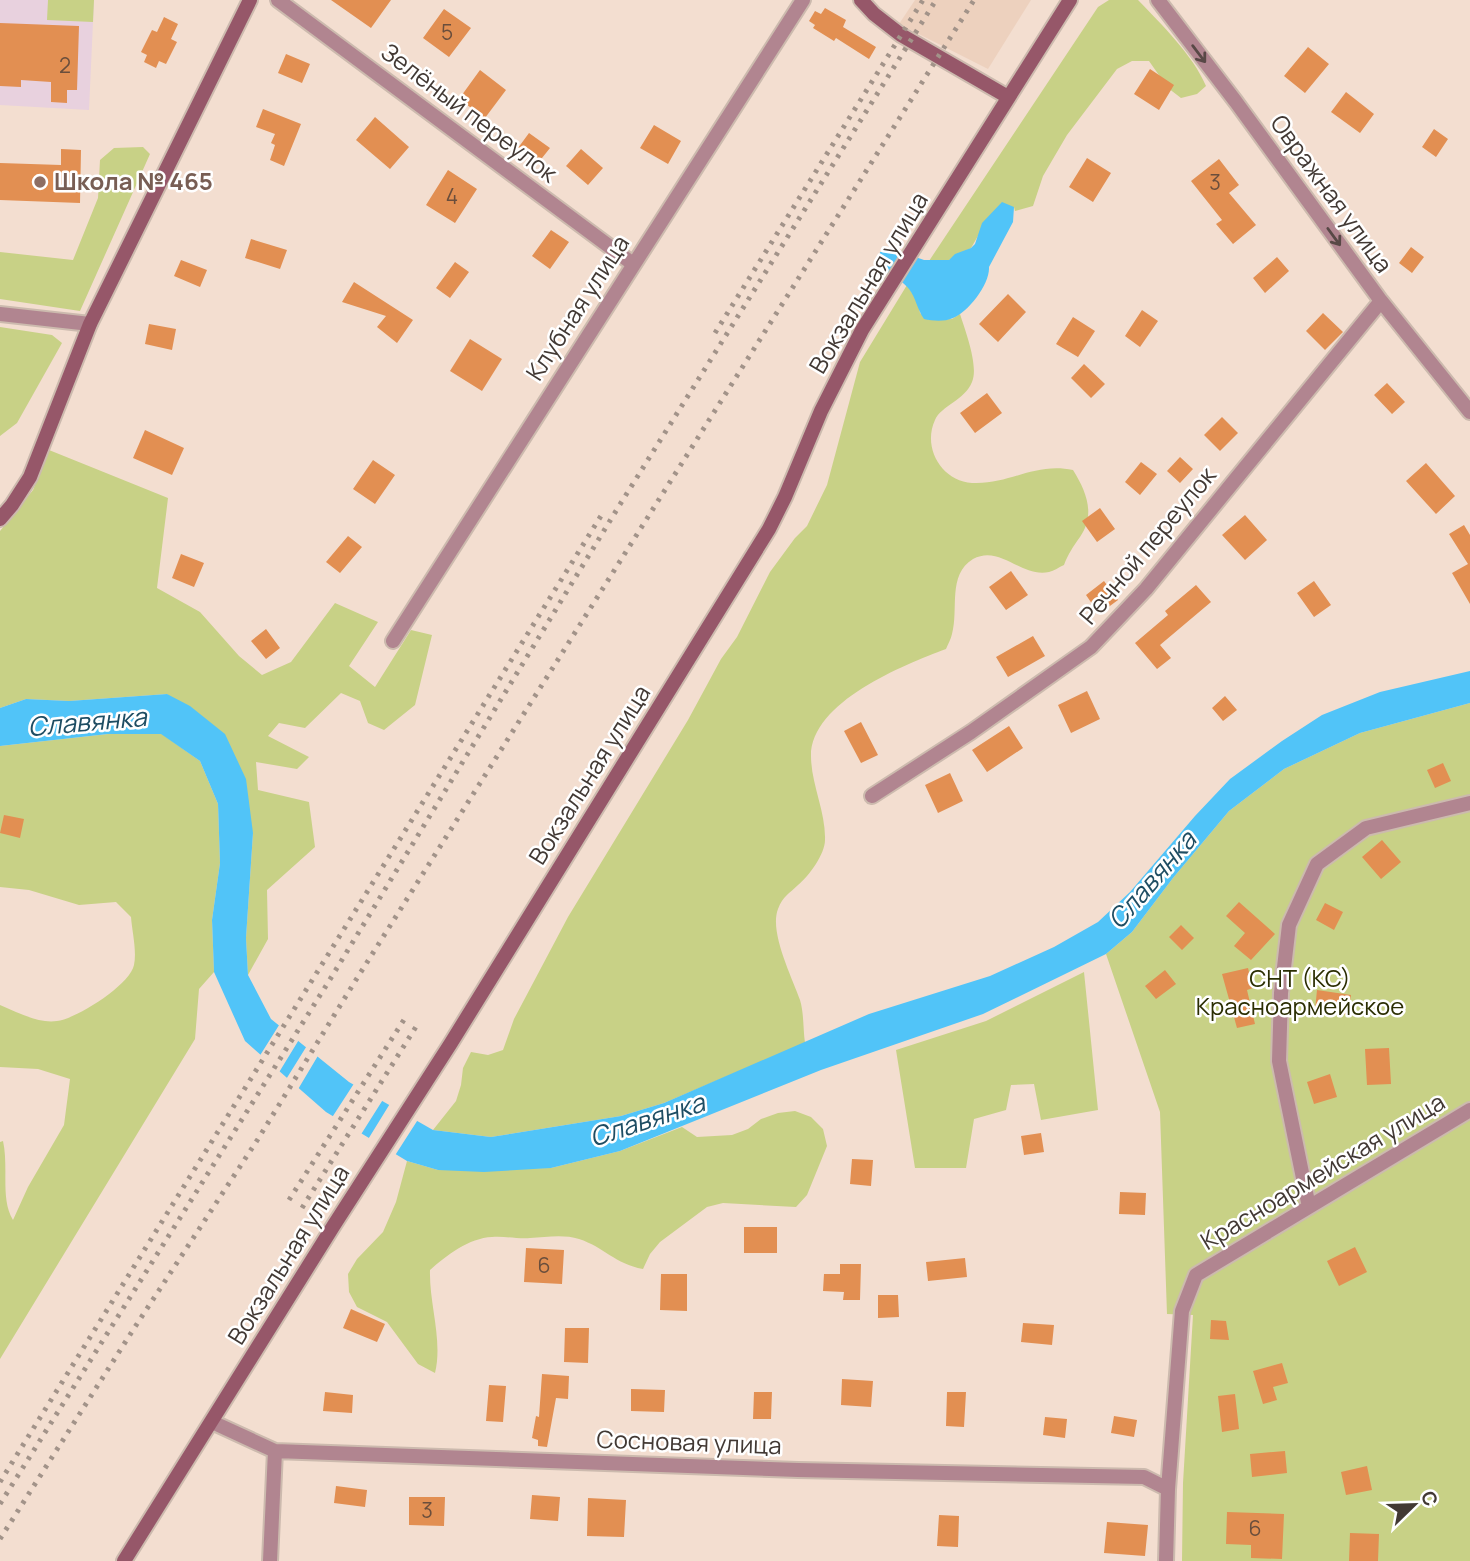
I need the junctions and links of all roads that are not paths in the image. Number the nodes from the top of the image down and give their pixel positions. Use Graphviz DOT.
graph roads {
  1 [pos="250,0"];
  2 [pos="278,0"];
  3 [pos="803,0"];
  4 [pos="861,0"];
  5 [pos="1070,0"];
  6 [pos="1158,0"];
  7 [pos="1008,97"];
  8 [pos="633,264"];
  9 [pos="1381,301"];
  10 [pos="0,314"];
  11 [pos="90,324"];
  12 [pos="1470,412"];
  13 [pos="0,519"];
  14 [pos="393,641"];
  15 [pos="872,796"];
  16 [pos="1470,803"];
  17 [pos="1470,1110"];
  18 [pos="1309,1207"];
  19 [pos="212,1422"];
  20 [pos="275,1451"];
  21 [pos="1168,1489"];
  22 [pos="124,1561"];
  23 [pos="270,1561"];
  24 [pos="1166,1561"];
  1 -- 11 [label="street"];
  2 -- 8 [label="street, Зелёный переулок"];
  3 -- 8 [label="street, Клубная улица"];
  4 -- 7 [label="street"];
  5 -- 7 [label="street, Вокзальная улица"];
  6 -- 9 [label="street, Овражная улица, one-way"];
  7 -- 19 [label="street, Вокзальная улица"];
  8 -- 14 [label="street, Клубная улица"];
  9 -- 12 [label="street, Овражная улица"];
  9 -- 15 [label="street, Речной переулок"];
  10 -- 11 [label="street"];
  11 -- 13 [label="street"];
  16 -- 18 [label="street"];
  17 -- 18 [label="street, Красноармейская улица"];
  18 -- 21 [label="street, Красноармейская улица"];
  19 -- 20 [label="street, Сосновая улица"];
  19 -- 22 [label="street, Вокзальная улица"];
  20 -- 21 [label="street, Сосновая улица"];
  20 -- 23 [label="street"];
  21 -- 24 [label="street, Красноармейская улица"];
}
